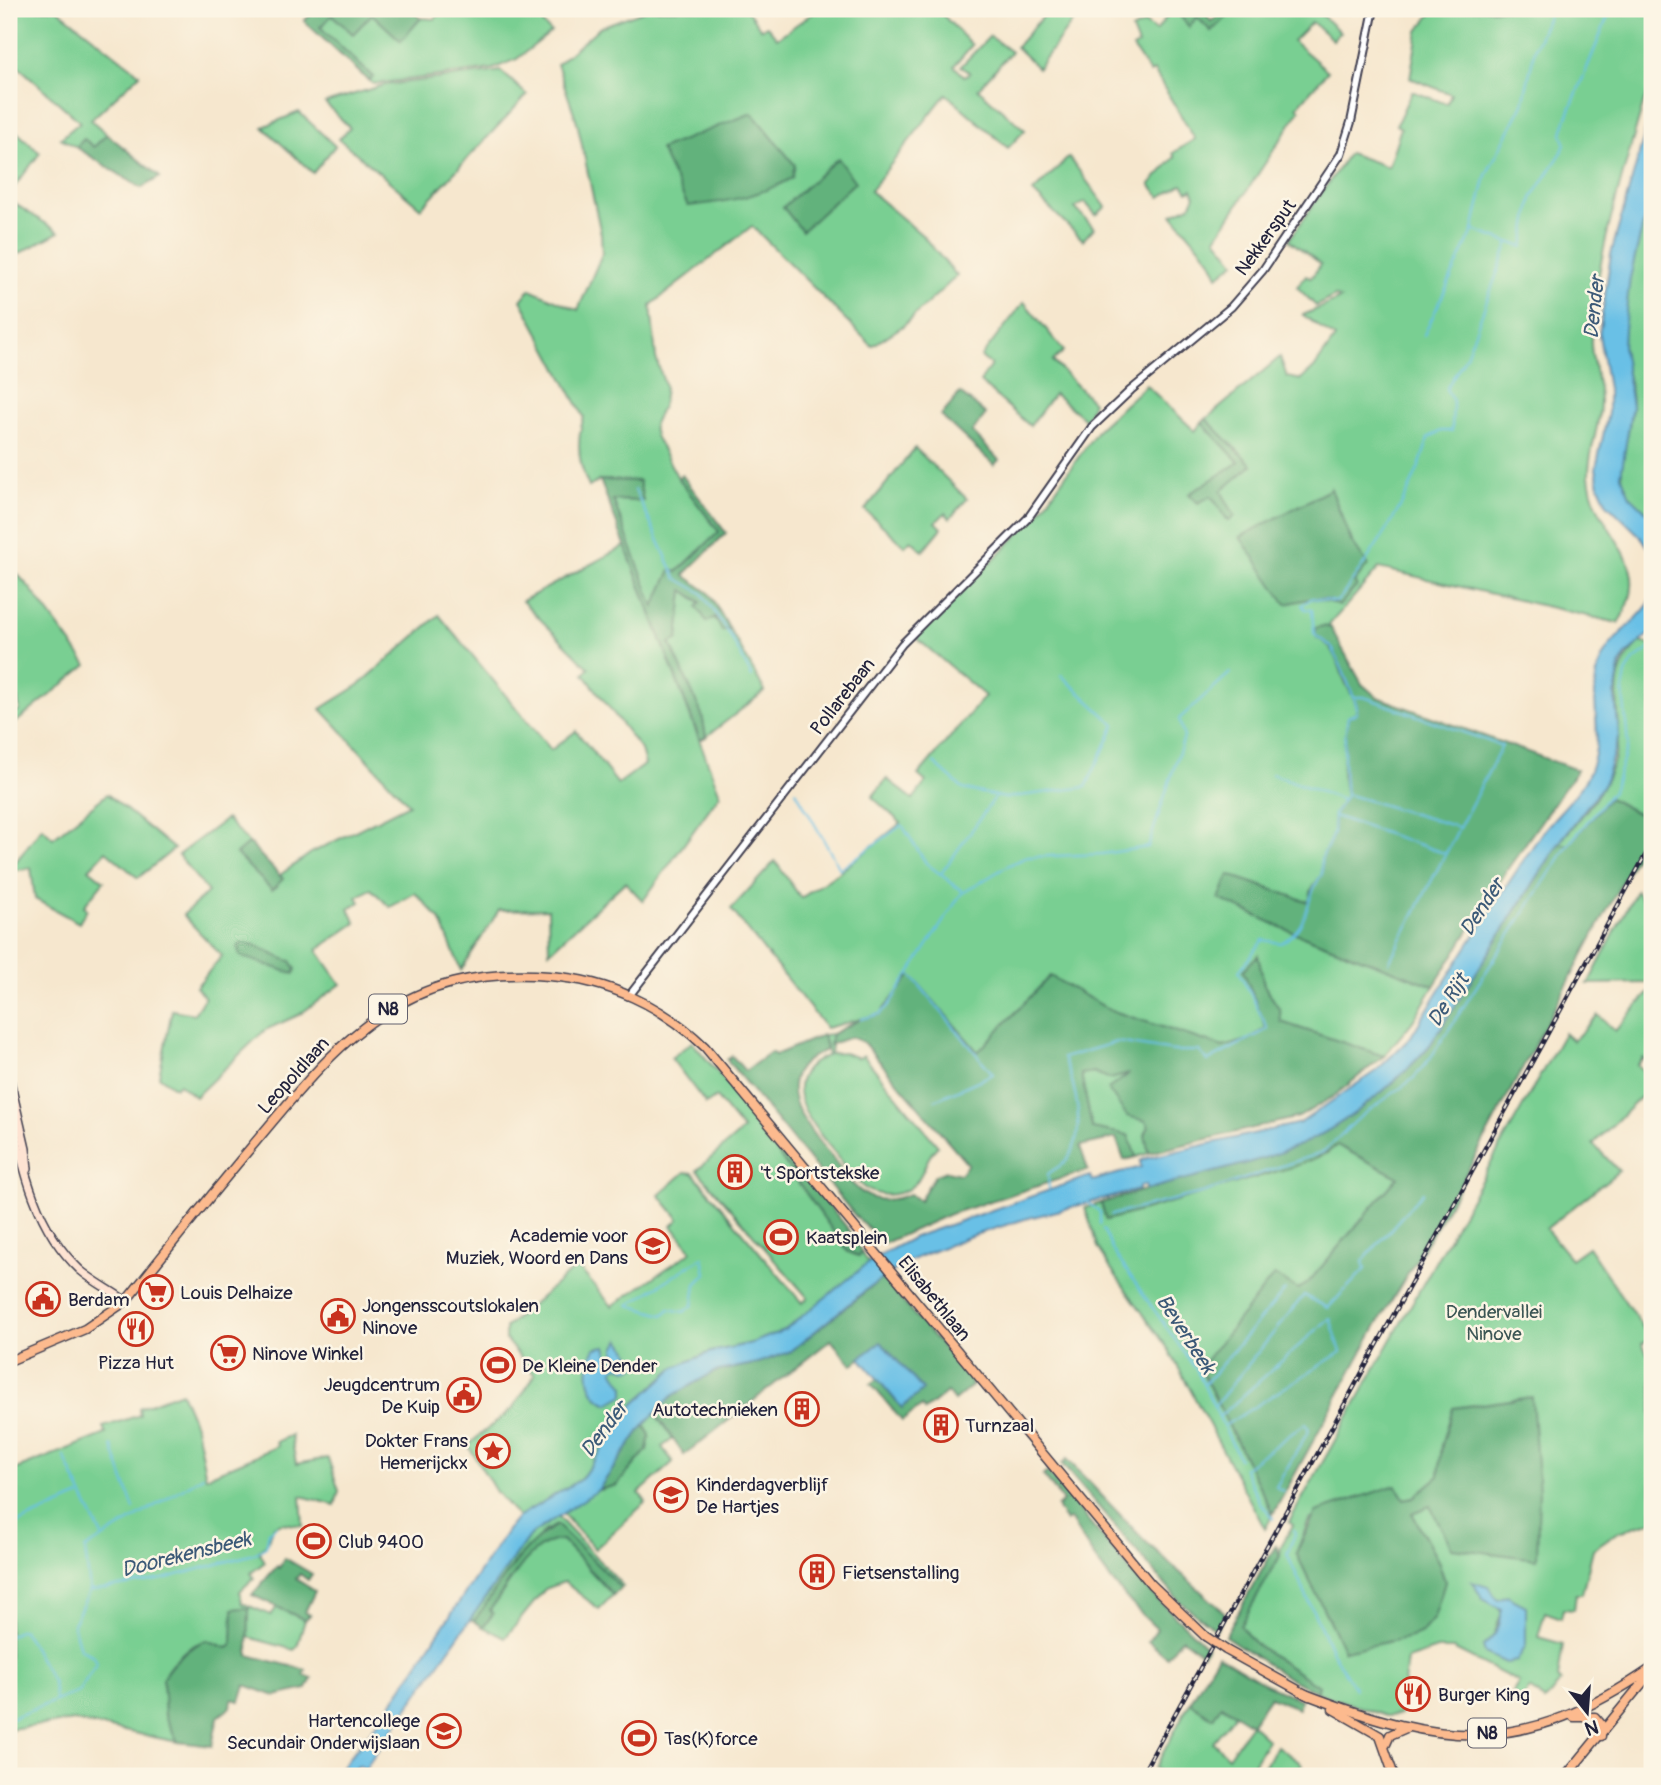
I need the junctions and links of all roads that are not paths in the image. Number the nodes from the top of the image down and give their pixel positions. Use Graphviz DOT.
graph roads {
  1 [pos="1374,9"];
  2 [pos="1092,427"];
  3 [pos="629,996"];
  4 [pos="9,1076"];
  5 [pos="9,1102"];
  6 [pos="29,1183"];
  7 [pos="126,1301"];
  8 [pos="9,1361"];
  9 [pos="1652,1670"];
  10 [pos="1306,1694"];
  11 [pos="1567,1718"];
  12 [pos="1406,1728"];
  13 [pos="1601,1736"];
  14 [pos="1386,1744"];
  15 [pos="1395,1776"];
  16 [pos="1566,1776"];
  1 -- 2 [label="street, Nekkersput"];
  2 -- 3 [label="street, Pollarebaan"];
  3 -- 7 [label="main road, Leopoldlaan / N8"];
  3 -- 10 [label="main road, Elisabethlaan / N8, bridge"];
  4 -- 6 [label="main road"];
  5 -- 6 [label="main road"];
  6 -- 7 [label="main road"];
  7 -- 8 [label="main road, N8"];
  9 -- 11 [label="main road, N8"];
  9 -- 13 [label="main road, N8"];
  10 -- 12 [label="main road, N8"];
  10 -- 14 [label="main road, N8"];
  11 -- 12 [label="main road, N8"];
  11 -- 13 [label="main road"];
  12 -- 14 [label="main road"];
  13 -- 16 [label="main road, N8"];
  14 -- 15 [label="main road"];
}
